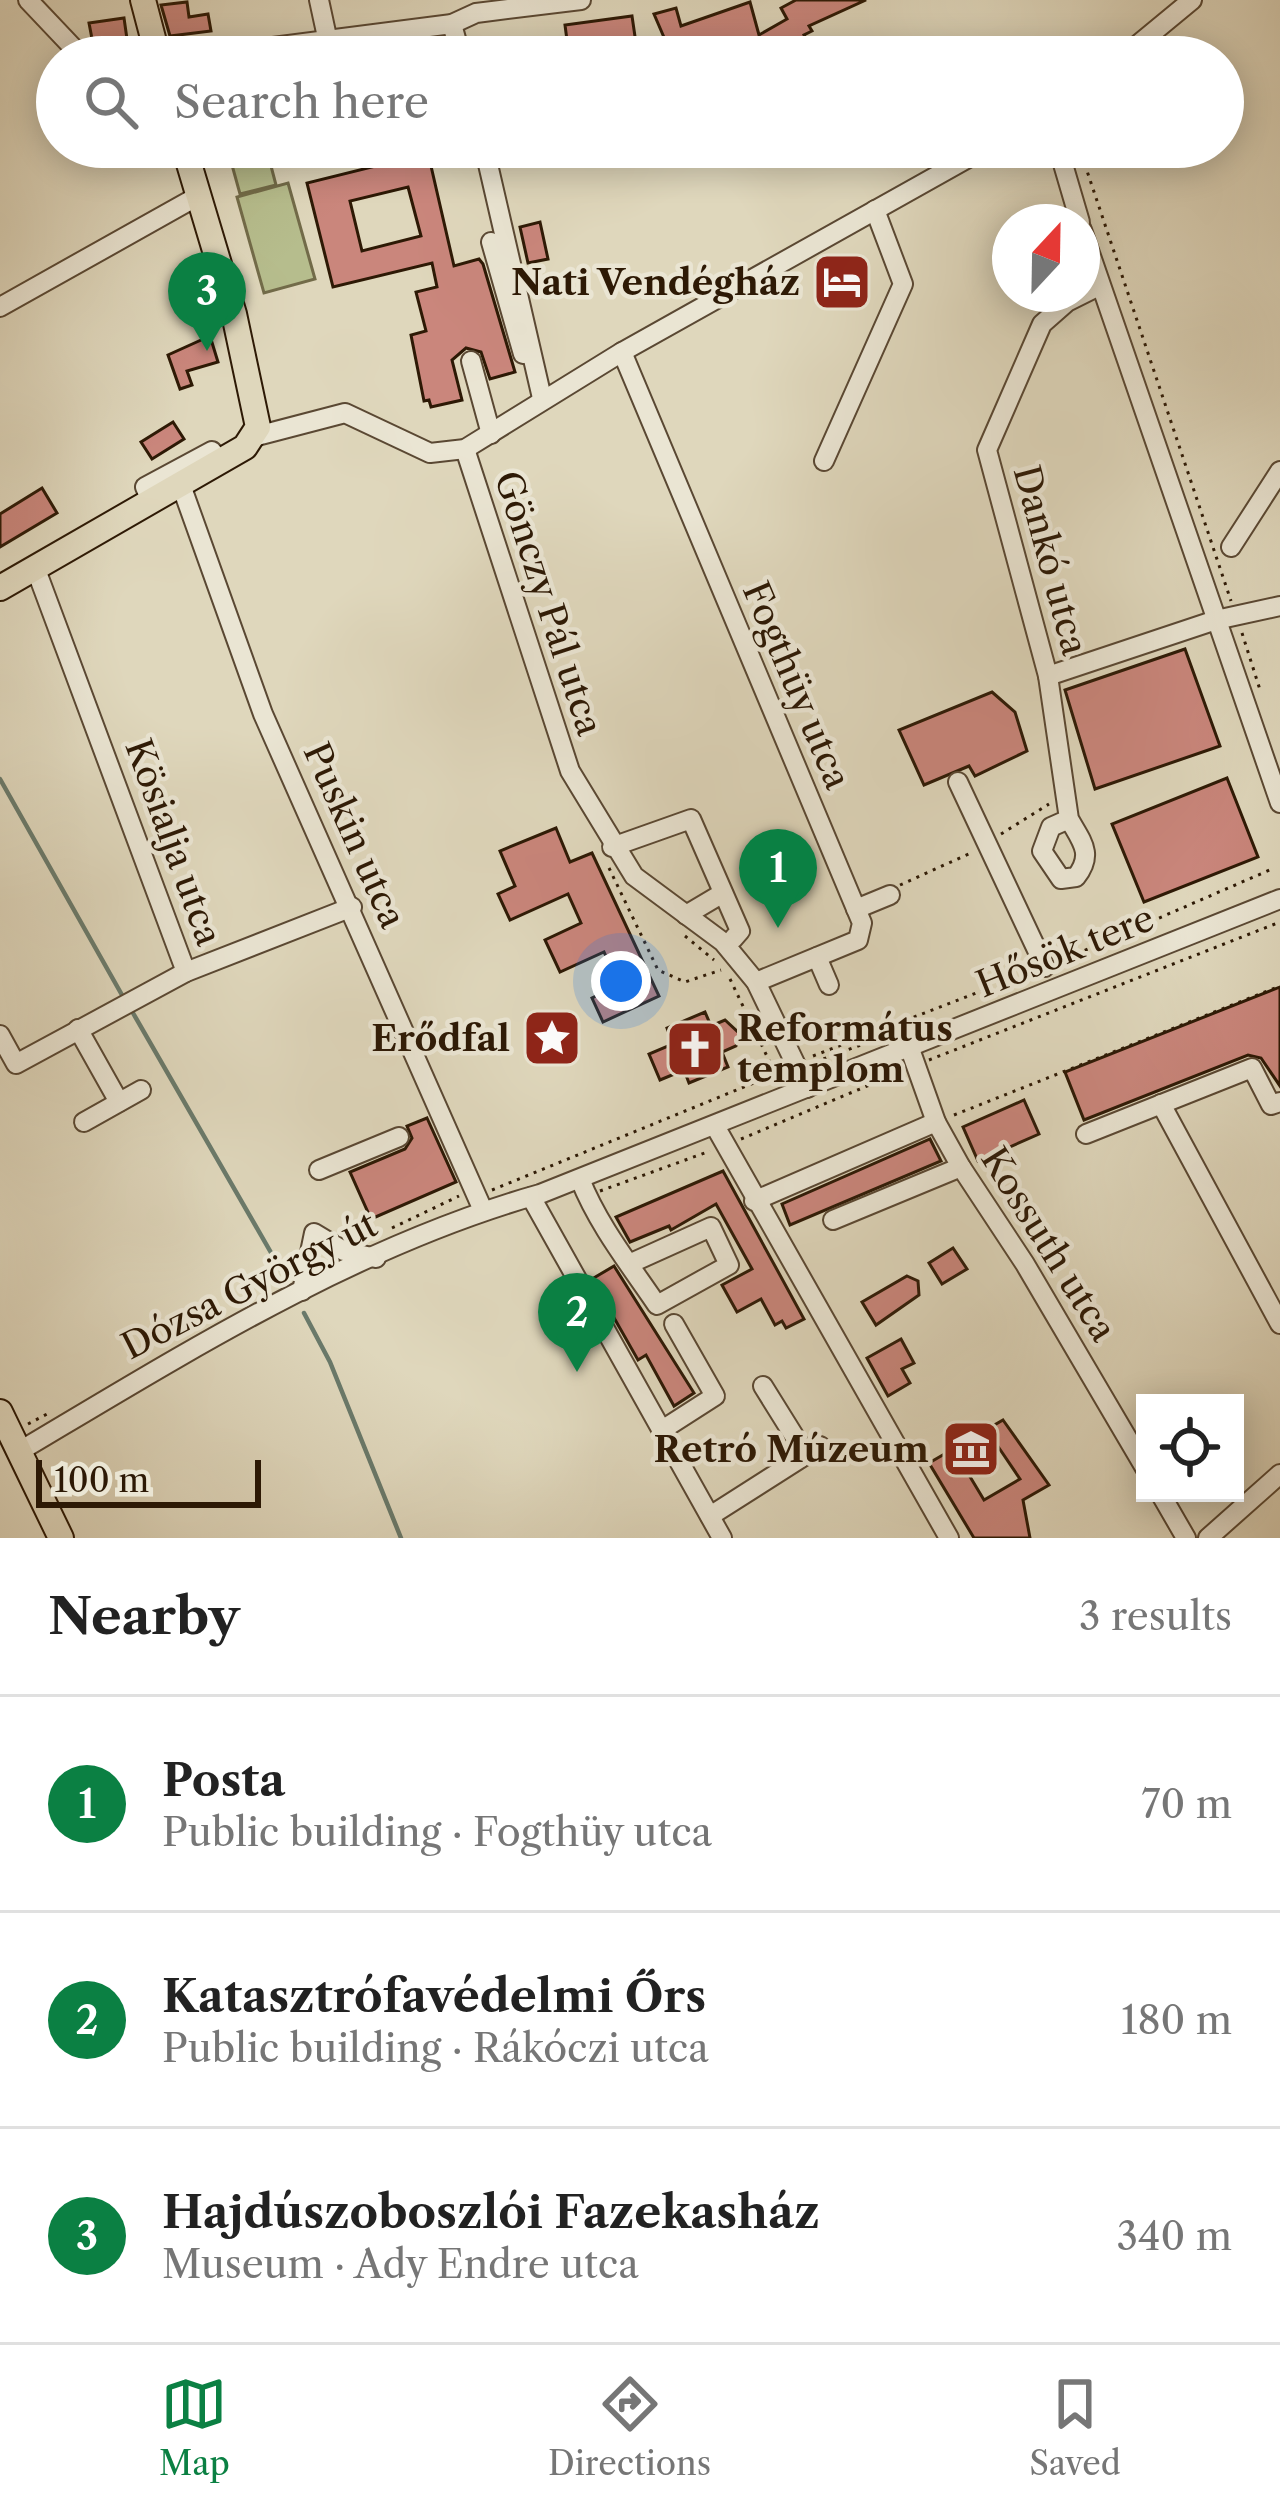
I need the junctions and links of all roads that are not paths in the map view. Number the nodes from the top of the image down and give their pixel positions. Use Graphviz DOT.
graph roads {
  1 [pos="28,0"];
  2 [pos="143,0"];
  3 [pos="319,0"];
  4 [pos="581,0"];
  5 [pos="1192,0"];
  6 [pos="476,6"];
  7 [pos="452,24"];
  8 [pos="62,36"];
  9 [pos="152,36"];
  10 [pos="328,36"];
  11 [pos="338,36"];
  12 [pos="455,36"];
  13 [pos="1148,36"];
  14 [pos="190,168"];
  15 [pos="489,168"];
  16 [pos="950,168"];
  17 [pos="1064,168"];
  18 [pos="198,196"];
  19 [pos="1075,204"];
  20 [pos="875,210"];
  21 [pos="491,242"];
  22 [pos="1100,289"];
  23 [pos="3,299"];
  24 [pos="1056,312"];
  25 [pos="622,352"];
  26 [pos="471,362"];
  27 [pos="539,402"];
  28 [pos="491,434"];
  29 [pos="253,437"];
  30 [pos="465,449"];
  31 [pos="824,461"];
  32 [pos="218,464"];
  33 [pos="1280,471"];
  34 [pos="181,485"];
  35 [pos="151,501"];
  36 [pos="1231,548"];
  37 [pos="35,567"];
  38 [pos="0,588"];
  39 [pos="1280,605"];
  40 [pos="1226,618"];
  41 [pos="1048,676"];
  42 [pos="958,782"];
  43 [pos="1280,802"];
  44 [pos="1070,819"];
  45 [pos="613,849"];
  46 [pos="723,893"];
  47 [pos="890,896"];
  48 [pos="1280,899"];
  49 [pos="855,906"];
  50 [pos="352,907"];
  51 [pos="686,915"];
  52 [pos="733,939"];
  53 [pos="817,957"];
  54 [pos="1045,967"];
  55 [pos="186,972"];
  56 [pos="756,982"];
  57 [pos="829,985"];
  58 [pos="78,1029"];
  59 [pos="0,1035"];
  60 [pos="913,1058"];
  61 [pos="807,1088"];
  62 [pos="141,1090"];
  63 [pos="119,1102"];
  64 [pos="1280,1102"];
  65 [pos="1161,1104"];
  66 [pos="84,1121"];
  67 [pos="936,1122"];
  68 [pos="715,1126"];
  69 [pos="1086,1134"];
  70 [pos="399,1138"];
  71 [pos="961,1167"];
  72 [pos="319,1170"];
  73 [pos="583,1187"];
  74 [pos="536,1196"];
  75 [pos="754,1201"];
  76 [pos="482,1208"];
  77 [pos="833,1220"];
  78 [pos="378,1258"];
  79 [pos="629,1264"];
  80 [pos="302,1292"];
  81 [pos="674,1324"];
  82 [pos="1280,1324"];
  83 [pos="764,1386"];
  84 [pos="0,1412"];
  85 [pos="662,1430"];
  86 [pos="1136,1453"];
  87 [pos="10,1457"];
  88 [pos="1280,1474"];
  89 [pos="1165,1502"];
  90 [pos="710,1516"];
  91 [pos="61,1538"];
  92 [pos="722,1538"];
  93 [pos="949,1538"];
  94 [pos="1186,1538"];
  95 [pos="1208,1538"];
  1 -- 8 [label="street"];
  2 -- 9 [label="main road"];
  3 -- 10 [label="street"];
  4 -- 6 [label="street"];
  5 -- 13 [label="street"];
  6 -- 7 [label="street"];
  7 -- 11 [label="street"];
  7 -- 12 [label="street"];
  14 -- 18 [label="main road"];
  15 -- 27 [label="street"];
  16 -- 20 [label="street"];
  17 -- 19 [label="street"];
  18 -- 23 [label="street"];
  18 -- 29 [label="main road"];
  20 -- 25 [label="street"];
  20 -- 31 [label="street"];
  21 -- 27 [label="street"];
  22 -- 40 [label="street"];
  24 -- 41 [label="street, Dankó utca"];
  25 -- 27 [label="street"];
  25 -- 49 [label="street, Fogthüy utca"];
  26 -- 28 [label="street"];
  27 -- 28 [label="street"];
  28 -- 30 [label="street"];
  29 -- 30 [label="street, Gönczy Pál utca"];
  29 -- 32 [label="main road"];
  30 -- 45 [label="street, Gönczy Pál utca"];
  32 -- 34 [label="main road"];
  32 -- 35 [label="street"];
  33 -- 36 [label="street"];
  34 -- 35 [label="main road"];
  34 -- 50 [label="street, Puskin utca"];
  35 -- 37 [label="main road"];
  37 -- 38 [label="main road"];
  37 -- 55 [label="street, Kösialja utca"];
  39 -- 40 [label="street"];
  40 -- 41 [label="street"];
  40 -- 43 [label="street"];
  41 -- 44 [label="street, Dankó utca"];
  42 -- 54 [label="street"];
  45 -- 46 [label="street"];
  45 -- 51 [label="street, Gönczy Pál utca"];
  46 -- 51 [label="street"];
  46 -- 52 [label="street"];
  47 -- 49 [label="street"];
  48 -- 60 [label="street, Hősök tere"];
  49 -- 53 [label="street"];
  50 -- 55 [label="street, Kösialja utca"];
  50 -- 76 [label="street, Puskin utca"];
  51 -- 56 [label="street, Gönczy Pál utca"];
  53 -- 56 [label="street"];
  53 -- 57 [label="street"];
  55 -- 58 [label="street"];
  56 -- 61 [label="street, Gönczy Pál utca"];
  58 -- 59 [label="street"];
  58 -- 63 [label="street"];
  60 -- 61 [label="street, Hősök tere"];
  60 -- 67 [label="street, Kossuth utca"];
  61 -- 68 [label="street, Hősök tere"];
  62 -- 63 [label="street"];
  63 -- 66 [label="street"];
  64 -- 65 [label="street"];
  65 -- 69 [label="street"];
  65 -- 82 [label="street"];
  67 -- 71 [label="street, Kossuth utca"];
  67 -- 75 [label="street"];
  68 -- 73 [label="street, Hősök tere"];
  68 -- 75 [label="street"];
  70 -- 72 [label="street"];
  71 -- 77 [label="street"];
  71 -- 86 [label="street, Kossuth utca"];
  73 -- 74 [label="street, Hősök tere"];
  73 -- 79 [label="street"];
  74 -- 76 [label="street, Dózsa György út"];
  74 -- 85 [label="street"];
  75 -- 93 [label="street"];
  76 -- 78 [label="street, Dózsa György út"];
  78 -- 80 [label="street, Dózsa György út"];
  78 -- 80 [label="street"];
  79 -- 79 [label="street"];
  80 -- 87 [label="street, Dózsa György út"];
  81 -- 85 [label="street"];
  83 -- 90 [label="street"];
  84 -- 87 [label="main road"];
  85 -- 90 [label="street"];
  87 -- 91 [label="main road"];
  88 -- 95 [label="street"];
  89 -- 94 [label="street"];
  90 -- 92 [label="street"];
}
